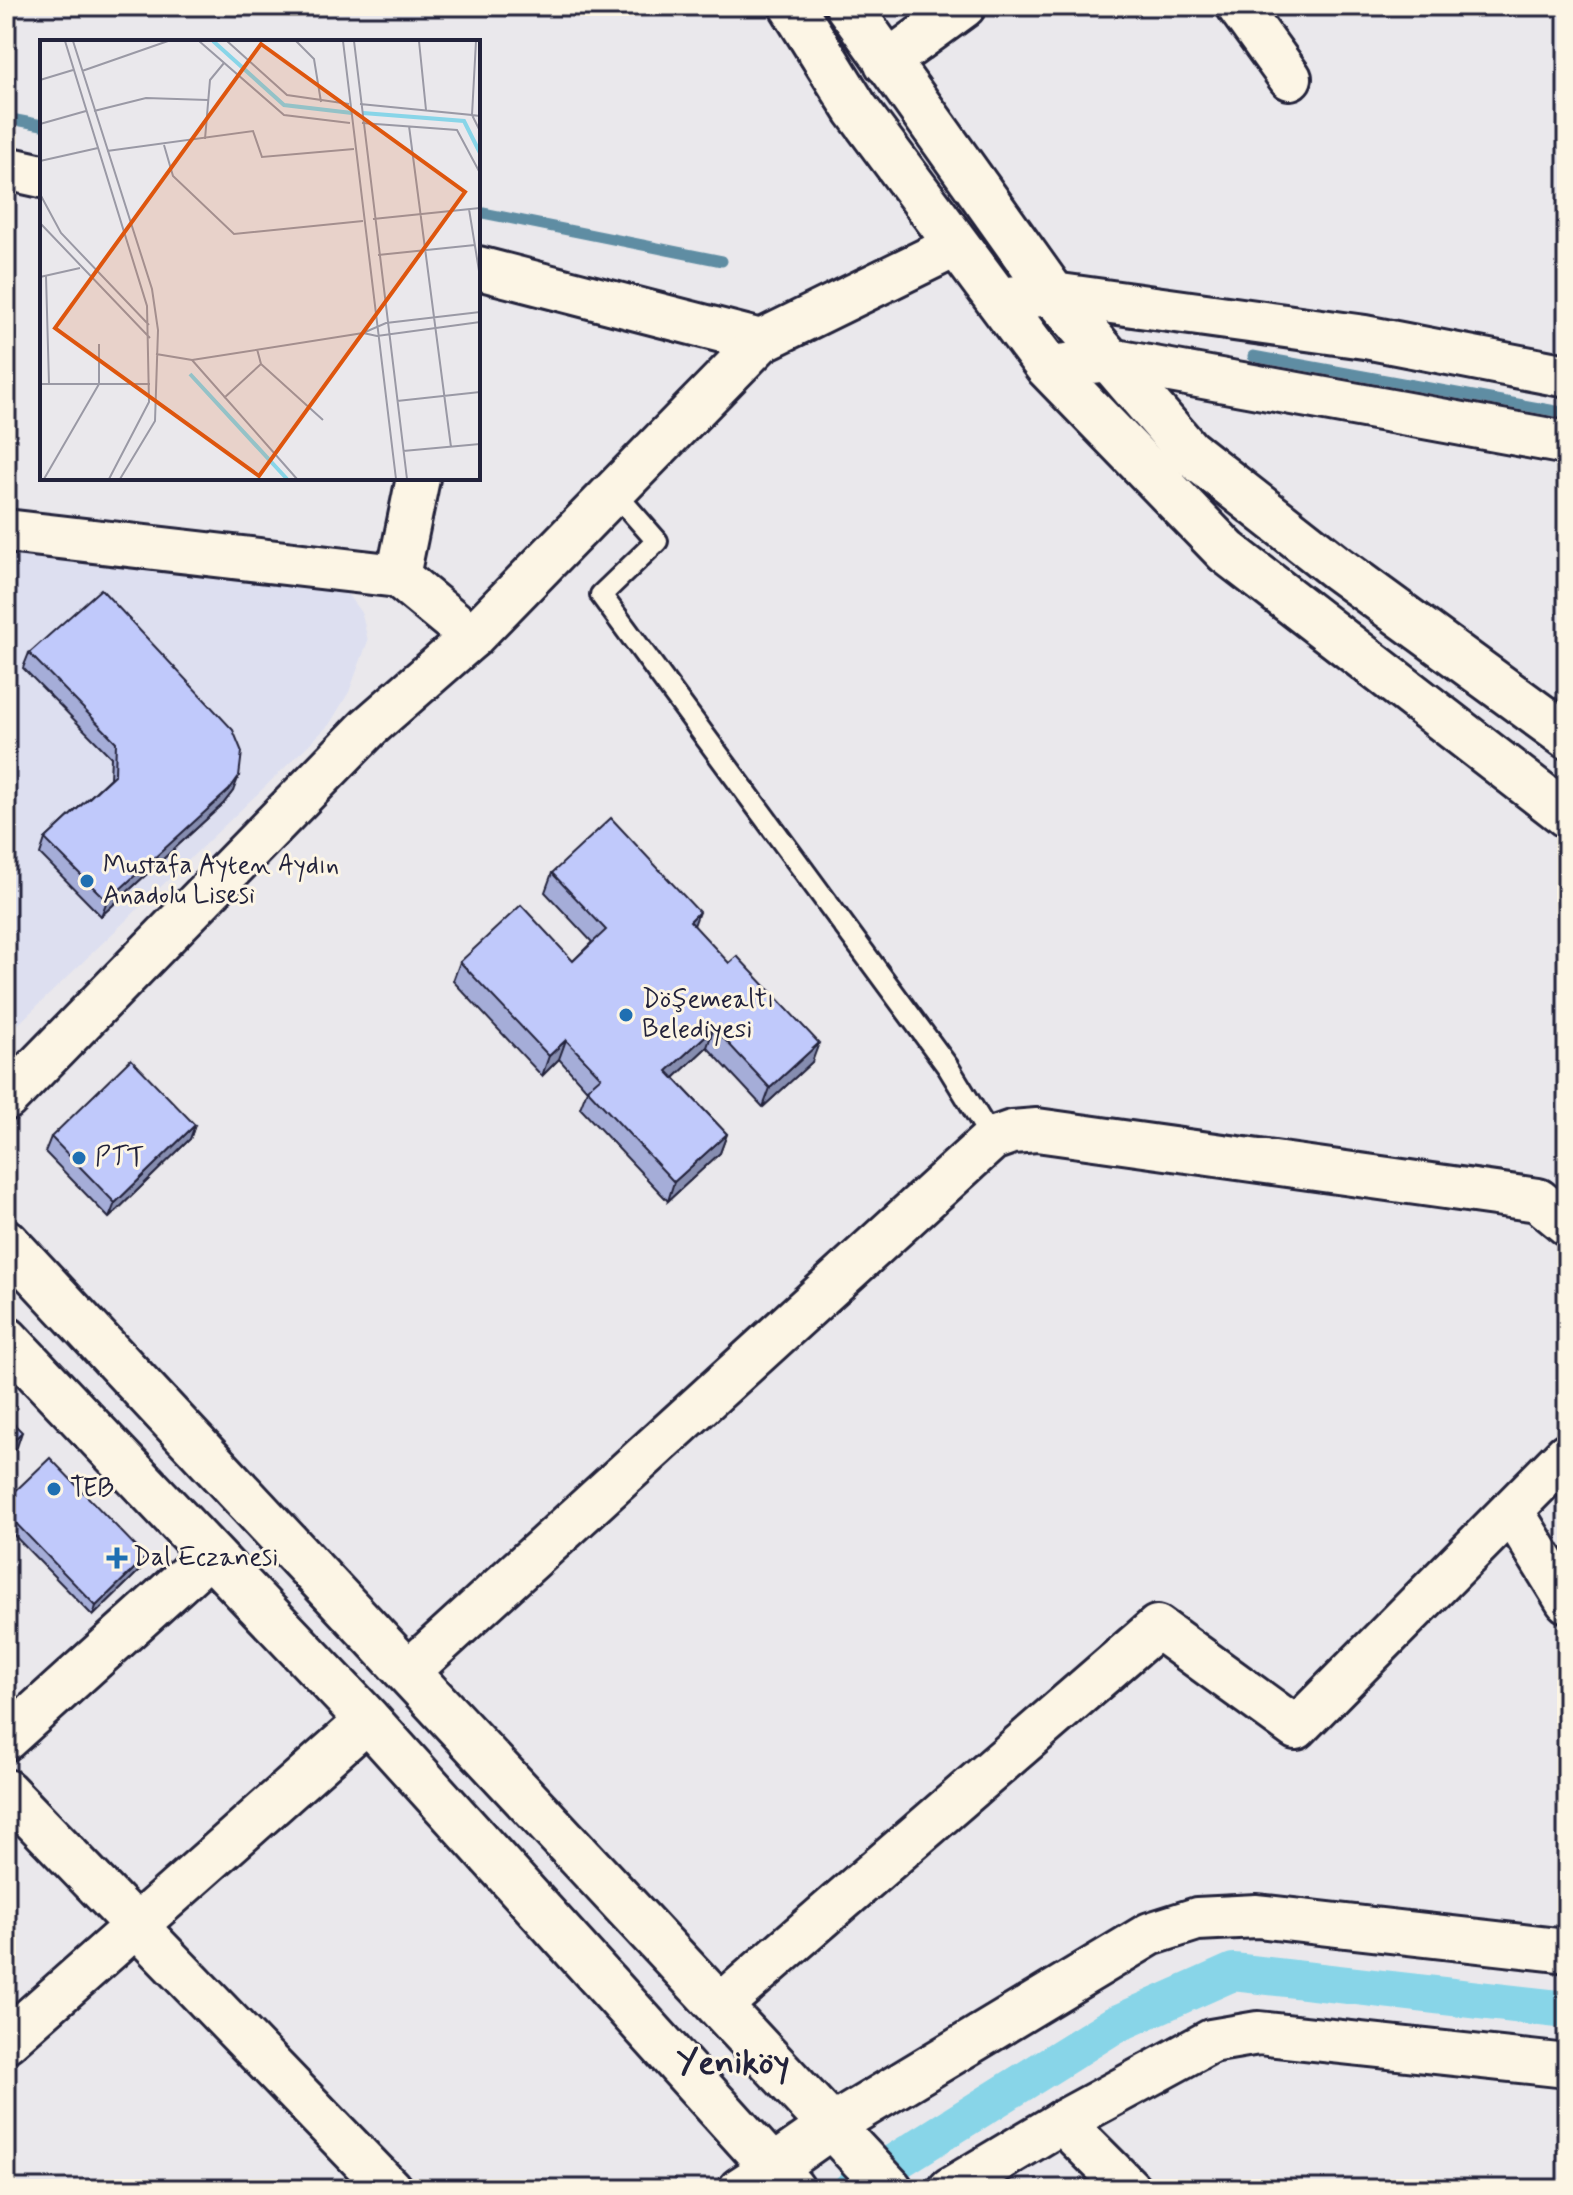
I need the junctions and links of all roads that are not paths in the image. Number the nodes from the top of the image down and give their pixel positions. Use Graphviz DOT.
graph roads {
  1 [pos="792,6"];
  2 [pos="848,6"];
  3 [pos="964,6"];
  4 [pos="1238,6"];
  5 [pos="886,63"];
  6 [pos="1290,78"];
  7 [pos="6,168"];
  8 [pos="40,176"];
  9 [pos="997,216"];
  10 [pos="957,245"];
  11 [pos="480,269"];
  12 [pos="1053,294"];
  13 [pos="997,299"];
  14 [pos="761,341"];
  15 [pos="1110,360"];
  16 [pos="1048,367"];
  17 [pos="1567,376"];
  18 [pos="1567,443"];
  19 [pos="418,480"];
  20 [pos="614,492"];
  21 [pos="6,531"];
  22 [pos="398,576"];
  23 [pos="472,637"];
  24 [pos="1567,736"];
  25 [pos="1567,815"];
  26 [pos="6,1099"];
  27 [pos="992,1139"];
  28 [pos="1567,1224"];
  29 [pos="6,1242"];
  30 [pos="6,1339"];
  31 [pos="1567,1454"];
  32 [pos="1512,1511"];
  33 [pos="211,1554"];
  34 [pos="1567,1601"];
  35 [pos="409,1671"];
  36 [pos="368,1720"];
  37 [pos="6,1739"];
  38 [pos="6,1791"];
  39 [pos="134,1924"];
  40 [pos="1567,1951"];
  41 [pos="721,2005"];
  42 [pos="6,2041"];
  43 [pos="1567,2066"];
  44 [pos="1062,2122"];
  45 [pos="833,2125"];
  46 [pos="768,2182"];
  47 [pos="390,2189"];
  48 [pos="890,2189"];
  49 [pos="950,2189"];
  50 [pos="1129,2189"];
  1 -- 10 [label="main road"];
  2 -- 5 [label="main road"];
  3 -- 5 [label="street"];
  4 -- 6 [label="street"];
  5 -- 9 [label="main road"];
  7 -- 8 [label="street"];
  9 -- 10 [label="main road"];
  9 -- 12 [label="main road"];
  10 -- 13 [label="main road"];
  10 -- 14 [label="street"];
  11 -- 14 [label="street"];
  12 -- 13 [label="street"];
  12 -- 15 [label="main road"];
  12 -- 17 [label="street"];
  13 -- 16 [label="main road"];
  14 -- 20 [label="street"];
  15 -- 16 [label="street"];
  15 -- 18 [label="street"];
  15 -- 24 [label="main road"];
  16 -- 25 [label="main road"];
  19 -- 22 [label="street"];
  20 -- 23 [label="street"];
  20 -- 27 [label="lane"];
  21 -- 22 [label="street"];
  22 -- 23 [label="street"];
  23 -- 26 [label="street"];
  27 -- 28 [label="street"];
  27 -- 35 [label="street"];
  29 -- 35 [label="main road"];
  30 -- 33 [label="main road"];
  31 -- 32 [label="street"];
  32 -- 34 [label="street"];
  32 -- 41 [label="street"];
  33 -- 36 [label="main road"];
  33 -- 37 [label="street"];
  35 -- 41 [label="main road"];
  36 -- 39 [label="street"];
  36 -- 46 [label="main road"];
  38 -- 39 [label="street"];
  39 -- 42 [label="street"];
  39 -- 47 [label="street"];
  40 -- 45 [label="street"];
  41 -- 45 [label="main road"];
  43 -- 44 [label="street"];
  44 -- 49 [label="street"];
  44 -- 50 [label="street"];
  45 -- 46 [label="main road"];
  45 -- 48 [label="main road"];
}
